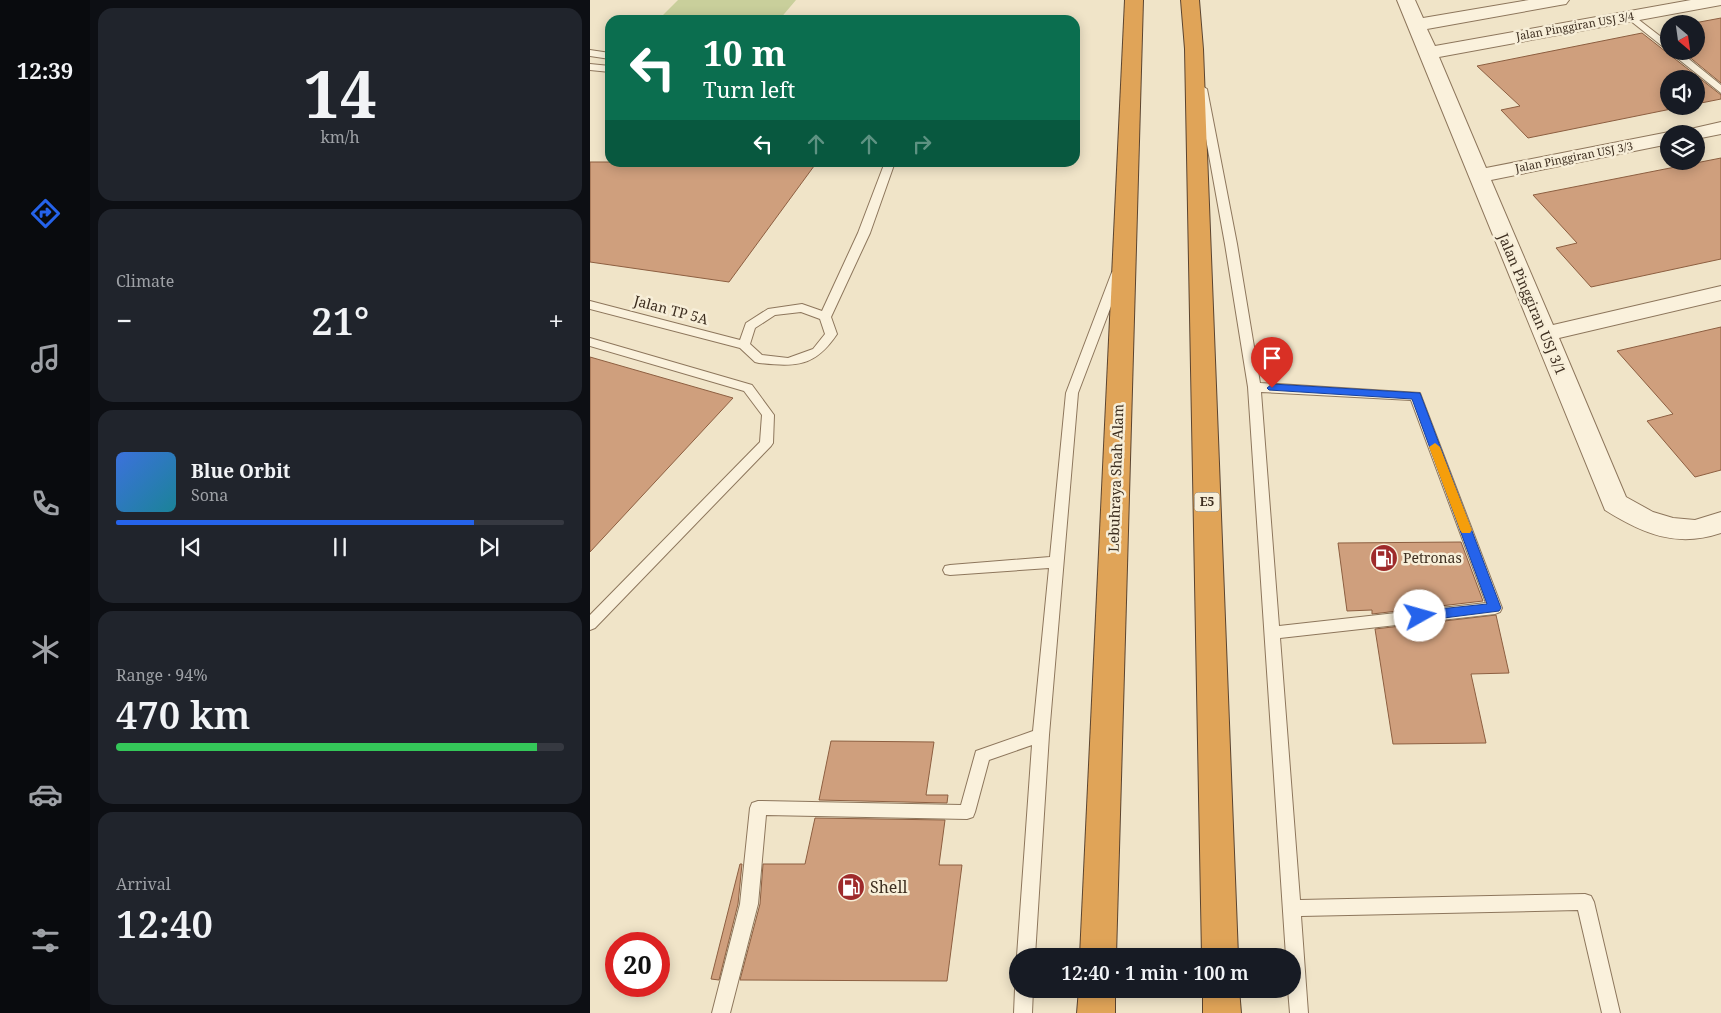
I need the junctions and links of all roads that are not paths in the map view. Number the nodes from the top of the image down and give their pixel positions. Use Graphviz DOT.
graph roads {
  1 [pos="1134,0"];
  2 [pos="1190,0"];
  3 [pos="1406,0"];
  4 [pos="1560,0"];
  5 [pos="1721,0"];
  6 [pos="1630,16"];
  7 [pos="1417,25"];
  8 [pos="1660,41"];
  9 [pos="1194,49"];
  10 [pos="1428,53"];
  11 [pos="591,55"];
  12 [pos="605,56"];
  13 [pos="1684,60"];
  14 [pos="590,67"];
  15 [pos="605,68"];
  16 [pos="1721,90"];
  17 [pos="1721,128"];
  18 [pos="1705,131"];
  19 [pos="1660,140"];
  20 [pos="888,167"];
  21 [pos="1479,176"];
  22 [pos="1124,255"];
  23 [pos="1721,293"];
  24 [pos="590,305"];
  25 [pos="825,316"];
  26 [pos="1545,334"];
  27 [pos="590,342"];
  28 [pos="744,345"];
  29 [pos="1254,387"];
  30 [pos="1721,522"];
  31 [pos="1058,562"];
  32 [pos="950,570"];
  33 [pos="590,624"];
  34 [pos="1272,633"];
  35 [pos="1041,735"];
  36 [pos="1291,908"];
  37 [pos="1027,948"];
  38 [pos="1098,948"];
  39 [pos="1220,948"];
  40 [pos="1024,998"];
  41 [pos="1097,998"];
  42 [pos="1221,998"];
  43 [pos="721,1013"];
  44 [pos="1023,1013"];
  45 [pos="1096,1013"];
  46 [pos="1222,1013"];
  47 [pos="1299,1013"];
  48 [pos="1611,1013"];
  1 -- 22 [label="highway, Lebuhraya Shah Alam"];
  2 -- 9 [label="highway, E5"];
  3 -- 7 [label="street, Jalan Pinggiran USJ 3/1"];
  4 -- 7 [label="street"];
  5 -- 6 [label="street, Jalan Pinggiran USJ 3/4"];
  6 -- 8 [label="lane"];
  6 -- 10 [label="street, Jalan Pinggiran USJ 3/4"];
  7 -- 10 [label="street, Jalan Pinggiran USJ 3/1"];
  9 -- 29 [label="lane"];
  9 -- 39 [label="highway, E5"];
  10 -- 21 [label="street, Jalan Pinggiran USJ 3/1"];
  11 -- 12 [label="lane"];
  13 -- 16 [label="lane"];
  14 -- 15 [label="lane"];
  17 -- 18 [label="street"];
  19 -- 21 [label="street, Jalan Pinggiran USJ 3/3"];
  20 -- 25 [label="lane"];
  21 -- 26 [label="street, Jalan Pinggiran USJ 3/1"];
  22 -- 31 [label="lane"];
  22 -- 38 [label="highway, Lebuhraya Shah Alam"];
  23 -- 26 [label="street"];
  24 -- 28 [label="lane, Jalan TP 5A"];
  25 -- 28 [label="lane"];
  25 -- 28 [label="lane"];
  26 -- 30 [label="street, Jalan Pinggiran USJ 3/1"];
  27 -- 33 [label="lane"];
  29 -- 34 [label="lane"];
  29 -- 34 [label="lane"];
  31 -- 32 [label="lane"];
  31 -- 35 [label="lane"];
  34 -- 36 [label="lane"];
  35 -- 37 [label="lane"];
  35 -- 43 [label="lane"];
  36 -- 47 [label="lane"];
  36 -- 48 [label="lane"];
  40 -- 44 [label="lane"];
  41 -- 45 [label="highway"];
  42 -- 46 [label="highway"];
}
